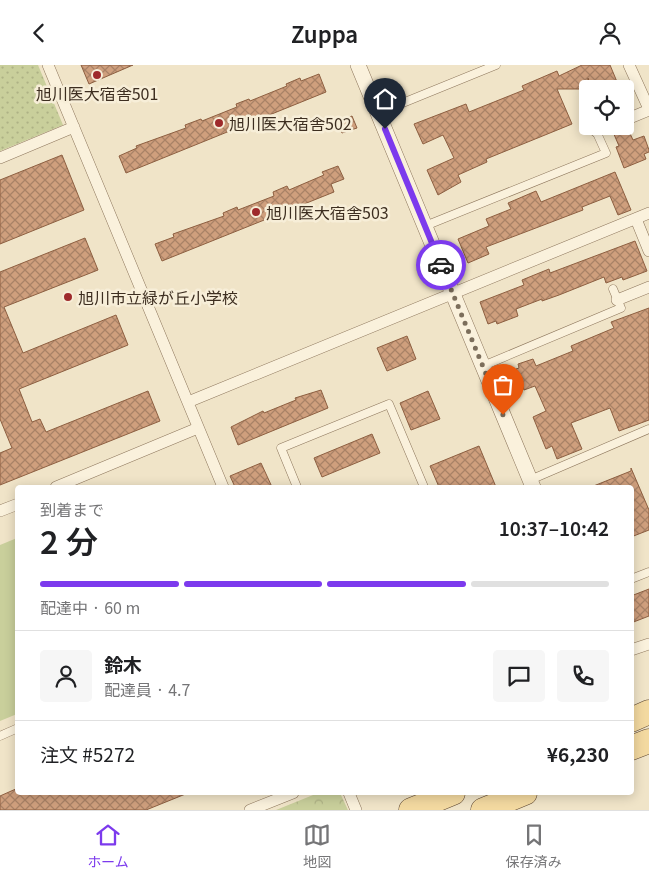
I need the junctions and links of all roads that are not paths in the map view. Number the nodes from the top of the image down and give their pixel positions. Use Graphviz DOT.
graph roads {
  1 [pos="48,65"];
  2 [pos="358,65"];
  3 [pos="496,65"];
  4 [pos="629,65"];
  5 [pos="649,110"];
  6 [pos="378,113"];
  7 [pos="634,116"];
  8 [pos="74,127"];
  9 [pos="598,135"];
  10 [pos="0,158"];
  11 [pos="649,213"];
  12 [pos="636,219"];
  13 [pos="425,226"];
  14 [pos="649,251"];
  15 [pos="649,287"];
  16 [pos="453,294"];
  17 [pos="615,295"];
  18 [pos="483,366"];
  19 [pos="188,403"];
  20 [pos="198,428"];
  21 [pos="649,429"];
  22 [pos="531,484"];
  23 [pos="61,485"];
  24 [pos="222,485"];
  25 [pos="296,485"];
  26 [pos="423,485"];
  27 [pos="15,505"];
  28 [pos="0,511"];
  29 [pos="649,572"];
  30 [pos="634,578"];
  31 [pos="649,644"];
  32 [pos="634,649"];
  33 [pos="649,712"];
  34 [pos="634,719"];
  35 [pos="15,729"];
  36 [pos="0,735"];
  37 [pos="287,795"];
  38 [pos="350,795"];
  39 [pos="449,795"];
  40 [pos="520,795"];
  41 [pos="250,810"];
  42 [pos="356,810"];
  43 [pos="411,810"];
  44 [pos="483,810"];
  1 -- 8 [label="street"];
  2 -- 6 [label="street"];
  3 -- 6 [label="lane"];
  4 -- 5 [label="street"];
  5 -- 7 [label="street"];
  6 -- 13 [label="street"];
  8 -- 10 [label="street"];
  8 -- 19 [label="street"];
  9 -- 13 [label="lane"];
  11 -- 12 [label="street"];
  12 -- 14 [label="street"];
  12 -- 16 [label="street"];
  13 -- 16 [label="street"];
  15 -- 17 [label="street"];
  16 -- 18 [label="street"];
  16 -- 19 [label="street"];
  17 -- 18 [label="lane"];
  18 -- 22 [label="street"];
  19 -- 20 [label="street"];
  20 -- 23 [label="street"];
  20 -- 24 [label="street"];
  21 -- 22 [label="lane"];
  25 -- 26 [label="lane"];
  27 -- 28 [label="street"];
  29 -- 30 [label="lane"];
  31 -- 32 [label="street"];
  33 -- 34 [label="main road"];
  35 -- 36 [label="lane"];
  37 -- 41 [label="street"];
  38 -- 42 [label="street"];
  39 -- 43 [label="main road"];
  40 -- 44 [label="main road"];
}
